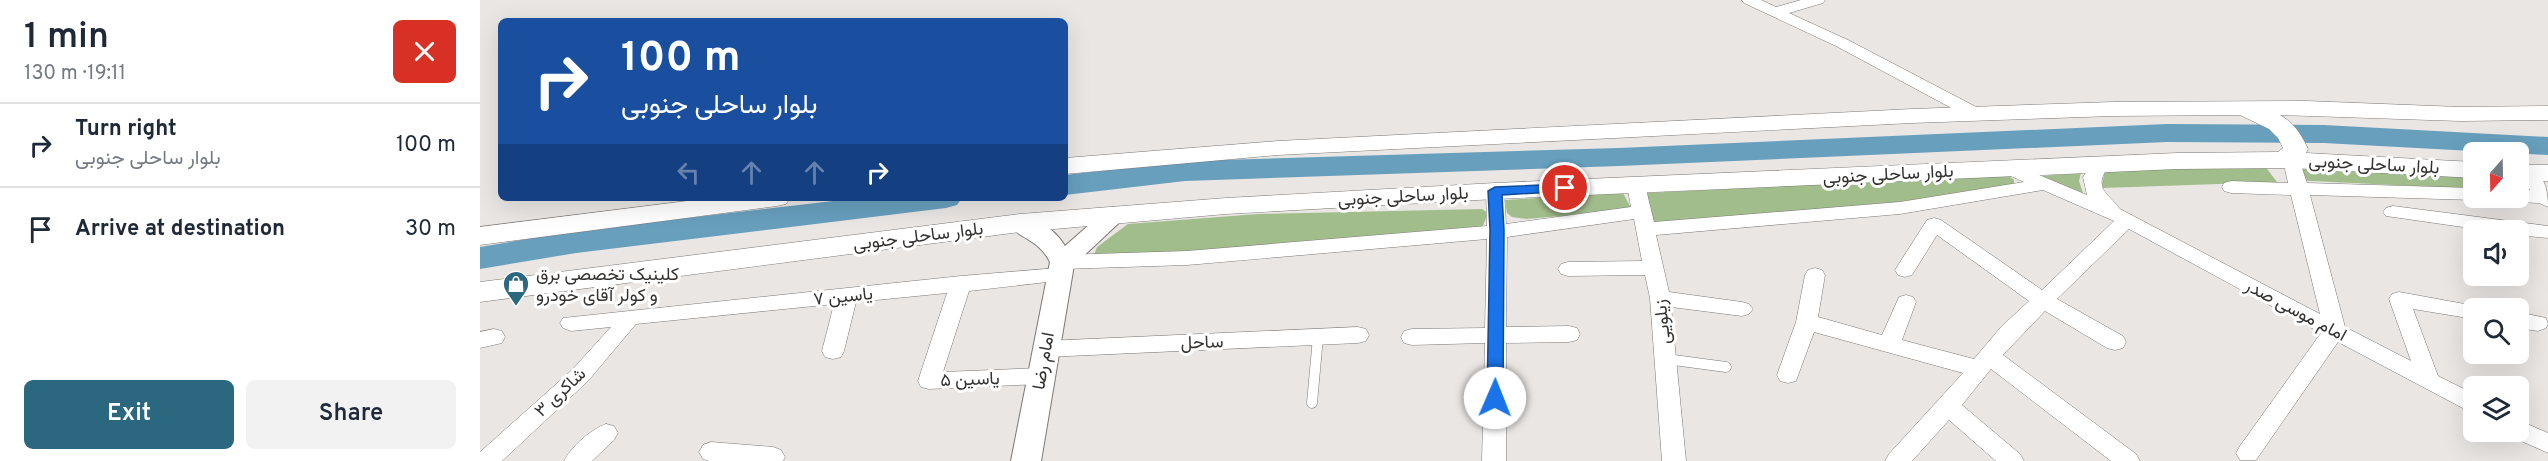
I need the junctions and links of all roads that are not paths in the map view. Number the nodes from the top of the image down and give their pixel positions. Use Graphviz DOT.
graph roads {
  1 [pos="1749,0"];
  2 [pos="1818,0"];
  3 [pos="1775,12"];
  4 [pos="2306,108"];
  5 [pos="2241,109"];
  6 [pos="2548,113"];
  7 [pos="1976,114"];
  8 [pos="2288,160"];
  9 [pos="2347,162"];
  10 [pos="1068,165"];
  11 [pos="2100,165"];
  12 [pos="2008,168"];
  13 [pos="2463,169"];
  14 [pos="2045,184"];
  15 [pos="1635,185"];
  16 [pos="2231,187"];
  17 [pos="2299,188"];
  18 [pos="1495,191"];
  19 [pos="2463,194"];
  20 [pos="754,201"];
  21 [pos="2393,212"];
  22 [pos="1114,215"];
  23 [pos="2122,218"];
  24 [pos="1644,221"];
  25 [pos="1020,223"];
  26 [pos="1497,230"];
  27 [pos="2548,232"];
  28 [pos="480,236"];
  29 [pos="1060,268"];
  30 [pos="1653,268"];
  31 [pos="1568,269"];
  32 [pos="1905,270"];
  33 [pos="1815,275"];
  34 [pos="961,283"];
  35 [pos="480,292"];
  36 [pos="847,296"];
  37 [pos="1660,298"];
  38 [pos="2043,301"];
  39 [pos="1906,303"];
  40 [pos="1742,309"];
  41 [pos="2463,310"];
  42 [pos="629,318"];
  43 [pos="1807,322"];
  44 [pos="571,323"];
  45 [pos="2335,330"];
  46 [pos="1569,334"];
  47 [pos="1358,335"];
  48 [pos="1496,335"];
  49 [pos="1318,337"];
  50 [pos="1412,337"];
  51 [pos="2115,342"];
  52 [pos="1889,345"];
  53 [pos="1046,348"];
  54 [pos="833,351"];
  55 [pos="1666,359"];
  56 [pos="1984,362"];
  57 [pos="1726,368"];
  58 [pos="1788,375"];
  59 [pos="1041,376"];
  60 [pos="2429,381"];
  61 [pos="2463,399"];
  62 [pos="1312,403"];
  63 [pos="1948,406"];
  64 [pos="606,433"];
  65 [pos="2529,434"];
  66 [pos="2548,444"];
  67 [pos="711,452"];
  68 [pos="2248,453"];
  69 [pos="486,461"];
  70 [pos="576,461"];
  71 [pos="770,461"];
  72 [pos="1026,461"];
  73 [pos="1494,461"];
  74 [pos="1674,461"];
  75 [pos="1896,461"];
  76 [pos="2012,461"];
  77 [pos="2128,461"];
  1 -- 3 [label="street"];
  2 -- 3 [label="street"];
  3 -- 7 [label="street"];
  4 -- 5 [label="main road"];
  4 -- 6 [label="main road"];
  4 -- 9 [label="main road"];
  5 -- 7 [label="main road"];
  5 -- 8 [label="main road"];
  7 -- 10 [label="main road"];
  8 -- 9 [label="main road, بلوار ساحلی جنوبی"];
  8 -- 11 [label="main road, بلوار ساحلی جنوبی"];
  8 -- 17 [label="street"];
  9 -- 13 [label="main road, بلوار ساحلی جنوبی"];
  11 -- 12 [label="main road, بلوار ساحلی جنوبی"];
  11 -- 23 [label="street"];
  12 -- 14 [label="street"];
  12 -- 15 [label="main road, بلوار ساحلی جنوبی"];
  14 -- 23 [label="street"];
  14 -- 24 [label="street, یاسین ۷"];
  15 -- 18 [label="main road, بلوار ساحلی جنوبی"];
  15 -- 24 [label="street, زیلویی"];
  16 -- 17 [label="street"];
  17 -- 19 [label="street"];
  17 -- 45 [label="street"];
  18 -- 22 [label="main road, بلوار ساحلی جنوبی"];
  18 -- 26 [label="street"];
  20 -- 28 [label="main road"];
  21 -- 27 [label="street"];
  22 -- 25 [label="main road, بلوار ساحلی جنوبی"];
  22 -- 29 [label="street"];
  23 -- 38 [label="street"];
  23 -- 45 [label="street, امام موسی صدر"];
  24 -- 26 [label="street, یاسین ۷"];
  24 -- 30 [label="street, زیلویی"];
  25 -- 29 [label="street"];
  25 -- 35 [label="main road, بلوار ساحلی جنوبی"];
  26 -- 29 [label="street, یاسین ۷"];
  26 -- 48 [label="street"];
  29 -- 34 [label="street, یاسین ۷"];
  29 -- 53 [label="street, امام رضا"];
  30 -- 31 [label="street"];
  30 -- 37 [label="street, زیلویی"];
  32 -- 38 [label="street"];
  33 -- 43 [label="street"];
  34 -- 36 [label="street, یاسین ۷"];
  34 -- 59 [label="street, یاسین ۵"];
  36 -- 42 [label="street, یاسین ۷"];
  36 -- 54 [label="street"];
  37 -- 40 [label="street"];
  37 -- 55 [label="street, زیلویی"];
  38 -- 51 [label="street"];
  38 -- 56 [label="street"];
  39 -- 52 [label="street"];
  41 -- 60 [label="street"];
  42 -- 44 [label="street, یاسین ۷"];
  42 -- 69 [label="street, شاکری ۳"];
  43 -- 52 [label="street"];
  43 -- 58 [label="street"];
  45 -- 60 [label="street, امام موسی صدر"];
  45 -- 68 [label="street"];
  46 -- 48 [label="street"];
  47 -- 49 [label="street, ساحل"];
  48 -- 50 [label="street"];
  48 -- 73 [label="street"];
  49 -- 53 [label="street, ساحل"];
  49 -- 62 [label="lane"];
  52 -- 56 [label="street"];
  53 -- 59 [label="street, امام رضا"];
  55 -- 57 [label="lane"];
  55 -- 74 [label="street, زیلویی"];
  56 -- 63 [label="street"];
  56 -- 77 [label="street"];
  59 -- 72 [label="street, امام رضا"];
  60 -- 61 [label="street, امام موسی صدر"];
  63 -- 75 [label="street"];
  63 -- 76 [label="street"];
  64 -- 70 [label="street"];
  65 -- 66 [label="street"];
  67 -- 71 [label="street"];
}
